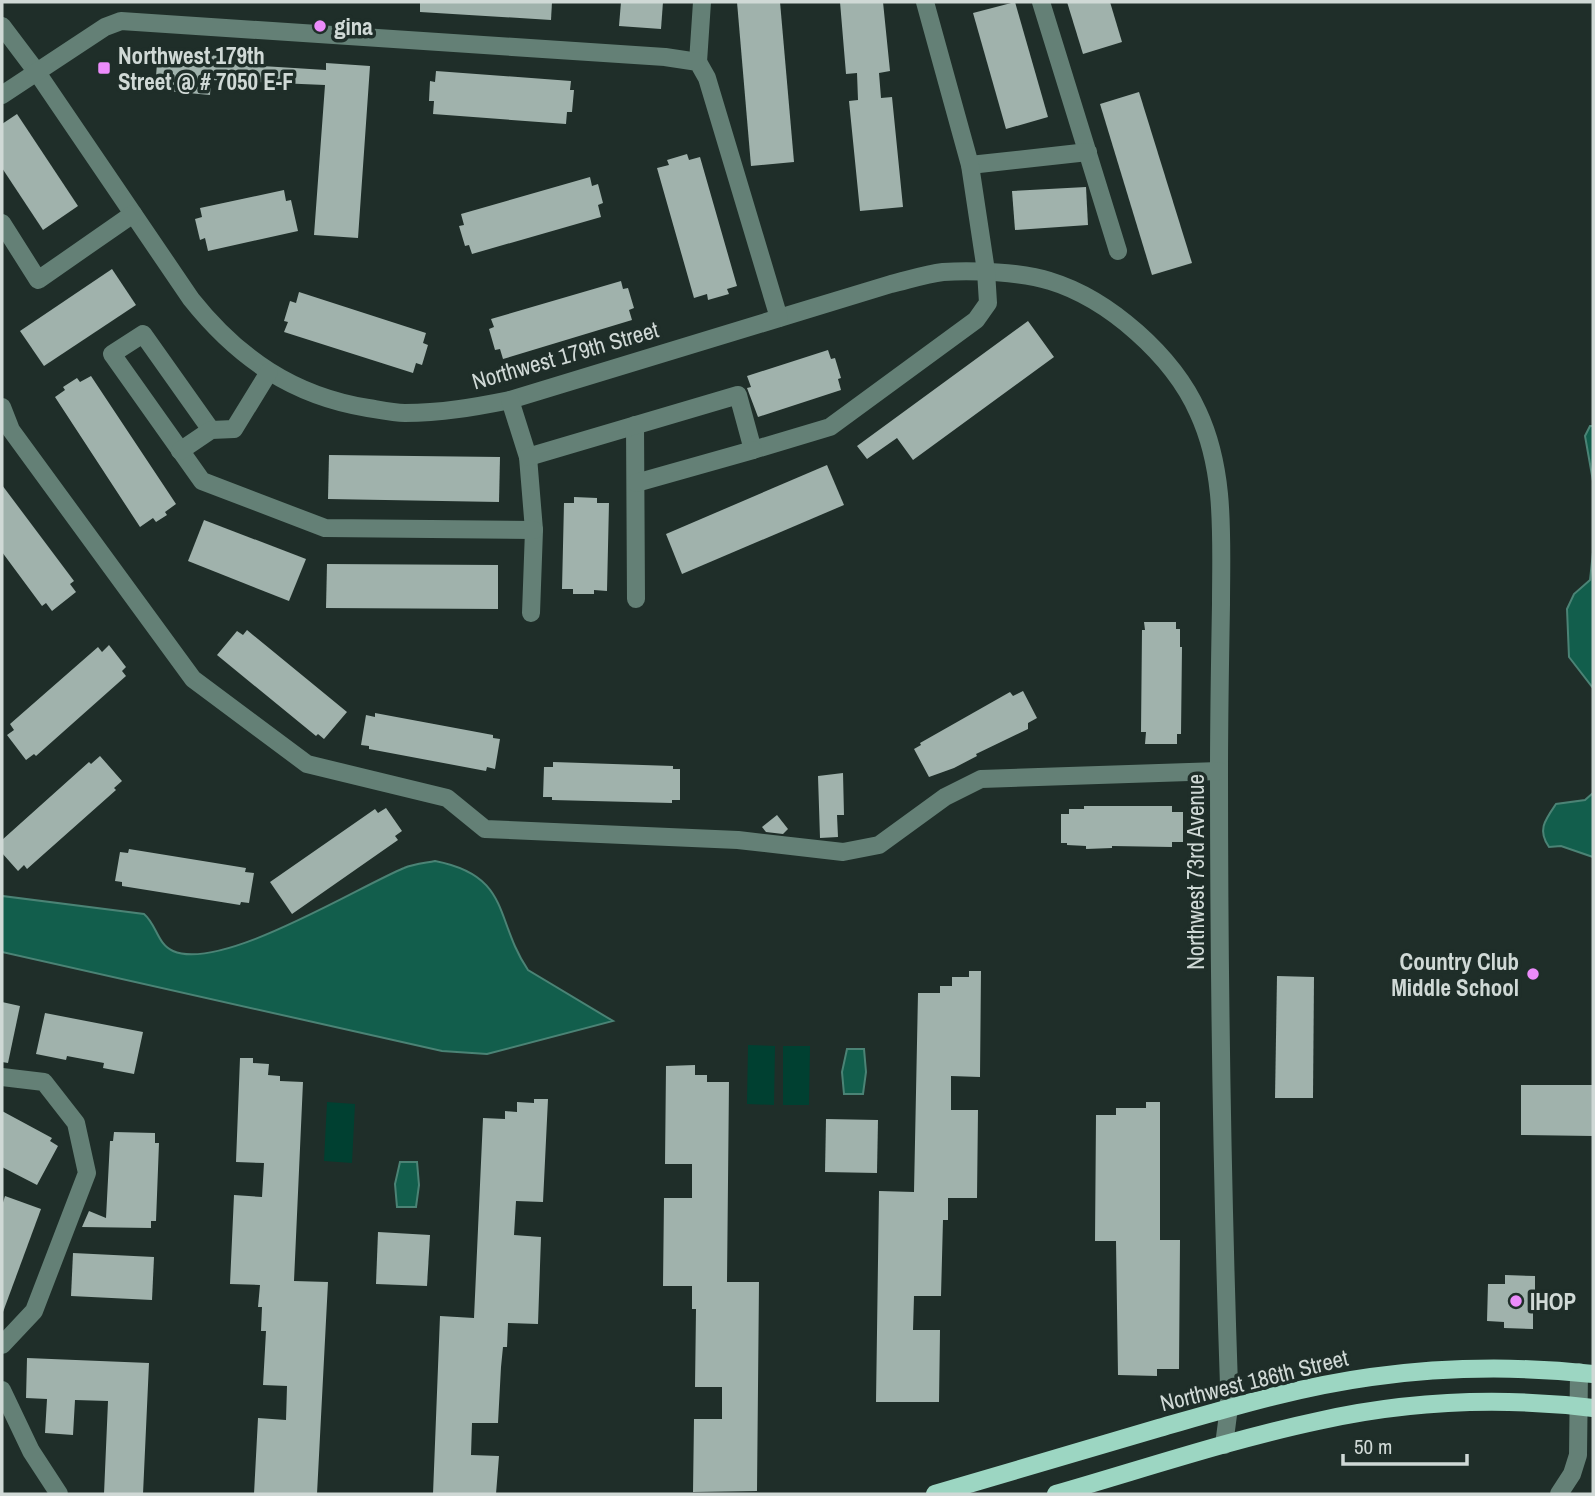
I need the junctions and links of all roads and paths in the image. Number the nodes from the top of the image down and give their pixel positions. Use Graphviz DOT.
graph roads {
  1 [pos="702,2"];
  2 [pos="925,2"];
  3 [pos="1041,2"];
  4 [pos="2,26"];
  5 [pos="698,62"];
  6 [pos="36,71"];
  7 [pos="2,95"];
  8 [pos="1088,152"];
  9 [pos="970,165"];
  10 [pos="133,214"];
  11 [pos="2,223"];
  12 [pos="1118,251"];
  13 [pos="986,271"];
  14 [pos="779,318"];
  15 [pos="1129,326"];
  16 [pos="270,372"];
  17 [pos="510,400"];
  18 [pos="2,407"];
  19 [pos="635,425"];
  20 [pos="211,430"];
  21 [pos="753,450"];
  22 [pos="180,451"];
  23 [pos="528,457"];
  24 [pos="636,483"];
  25 [pos="534,530"];
  26 [pos="636,599"];
  27 [pos="531,613"];
  28 [pos="1219,771"];
  29 [pos="2,1077"];
  30 [pos="2,1345"];
  31 [pos="1586,1373"];
  32 [pos="2,1390"];
  33 [pos="1586,1407"];
  34 [pos="1229,1408"];
  35 [pos="1224,1445"];
  36 [pos="59,1494"];
  37 [pos="935,1494"];
  38 [pos="1056,1494"];
  39 [pos="1559,1494"];
  1 -- 5 [label="street"];
  2 -- 9 [label="street"];
  3 -- 8 [label="street"];
  4 -- 6 [label="street, Northwest 179th Street"];
  5 -- 6 [label="street"];
  5 -- 14 [label="street"];
  6 -- 7 [label="street"];
  6 -- 10 [label="street, Northwest 179th Street"];
  8 -- 9 [label="street"];
  8 -- 12 [label="street"];
  9 -- 13 [label="street"];
  10 -- 11 [label="street"];
  10 -- 16 [label="street, Northwest 179th Street"];
  13 -- 14 [label="street, Northwest 179th Street"];
  13 -- 15 [label="street, Northwest 179th Street"];
  13 -- 21 [label="street"];
  14 -- 17 [label="street, Northwest 179th Street"];
  15 -- 28 [label="street, Northwest 73rd Avenue"];
  16 -- 17 [label="street, Northwest 179th Street"];
  16 -- 20 [label="street"];
  17 -- 23 [label="street"];
  18 -- 28 [label="street"];
  19 -- 21 [label="street"];
  19 -- 23 [label="street"];
  19 -- 24 [label="street"];
  20 -- 22 [label="street"];
  20 -- 22 [label="street"];
  21 -- 24 [label="street"];
  22 -- 25 [label="street"];
  23 -- 25 [label="street"];
  24 -- 26 [label="street"];
  25 -- 27 [label="street"];
  28 -- 34 [label="street, Northwest 73rd Avenue"];
  29 -- 30 [label="street"];
  31 -- 33 [label="street"];
  31 -- 34 [label="main road, Northwest 186th Street"];
  32 -- 36 [label="street"];
  33 -- 35 [label="main road"];
  33 -- 39 [label="street"];
  34 -- 35 [label="street, Northwest 73rd Avenue"];
  34 -- 37 [label="main road, Northwest 186th Street"];
  35 -- 38 [label="main road"];
}
